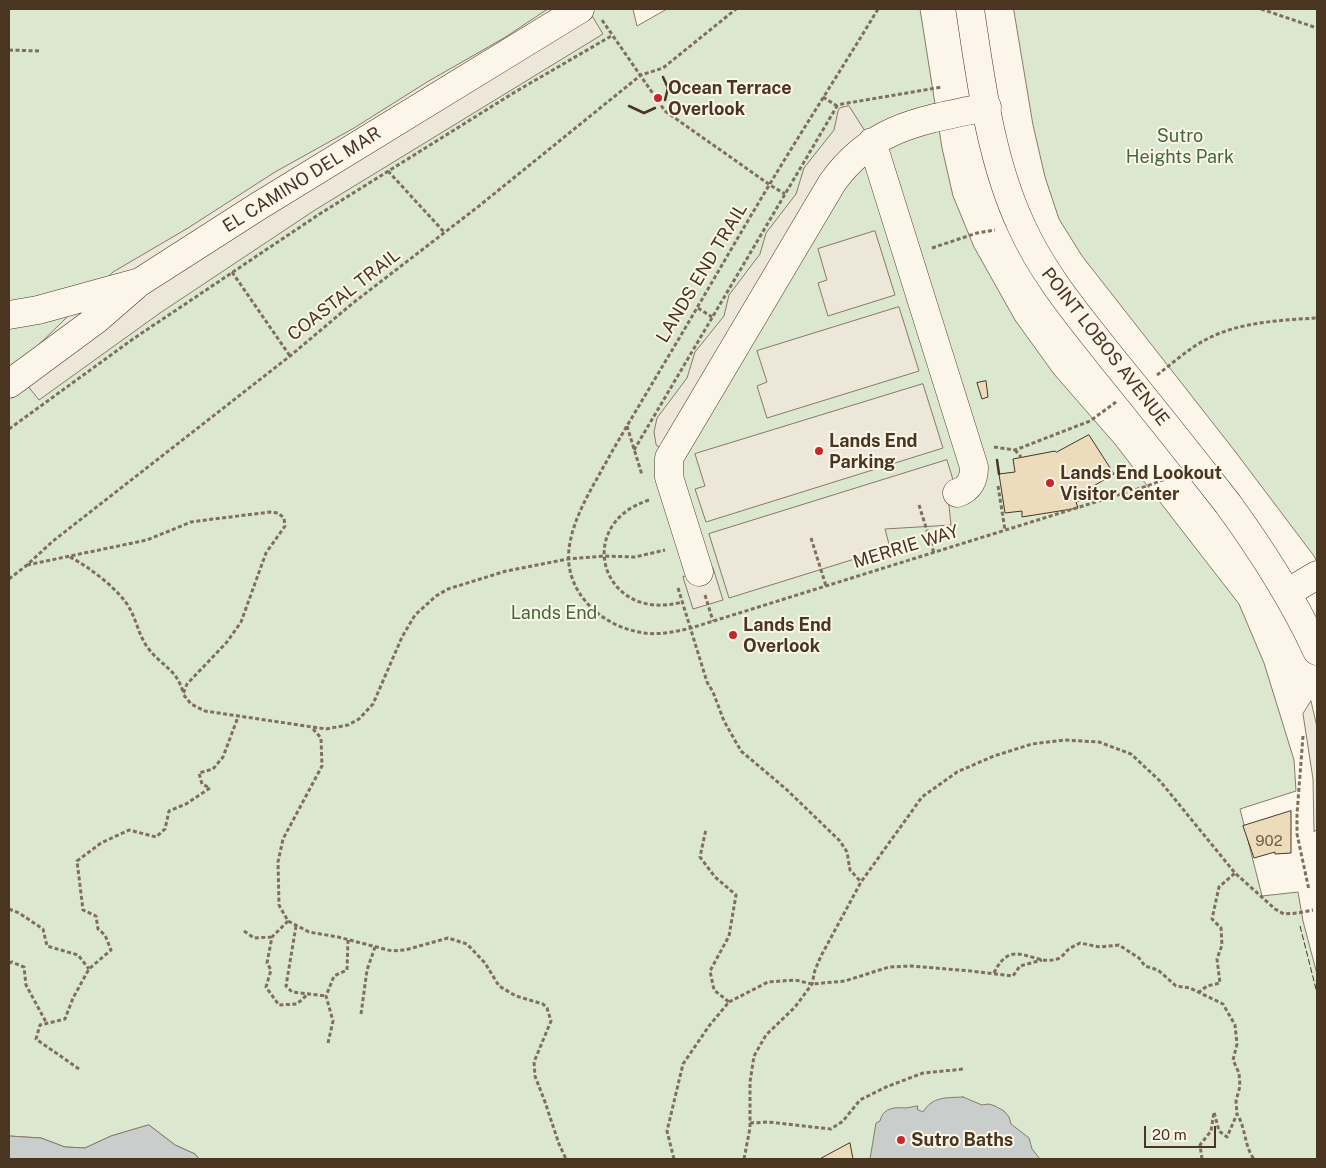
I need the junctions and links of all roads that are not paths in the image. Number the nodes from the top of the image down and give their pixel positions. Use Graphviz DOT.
graph roads {
  1 [pos="970,9"];
  2 [pos="590,13"];
  3 [pos="986,106"];
  4 [pos="872,142"];
  5 [pos="140,282"];
  6 [pos="9,315"];
  7 [pos="9,384"];
  8 [pos="957,493"];
  9 [pos="699,572"];
  10 [pos="1317,575"];
  11 [pos="1287,593"];
  12 [pos="1317,651"];
  1 -- 3 [label="main road, POINT LOBOS AVENUE"];
  2 -- 5 [label="main road, EL CAMINO DEL MAR"];
  3 -- 4 [label="main road"];
  3 -- 11 [label="main road, POINT LOBOS AVENUE"];
  4 -- 8 [label="main road"];
  4 -- 9 [label="main road"];
  5 -- 6 [label="main road, EL CAMINO DEL MAR"];
  5 -- 7 [label="main road"];
  10 -- 11 [label="main road"];
  11 -- 12 [label="main road, POINT LOBOS AVENUE"];
}
